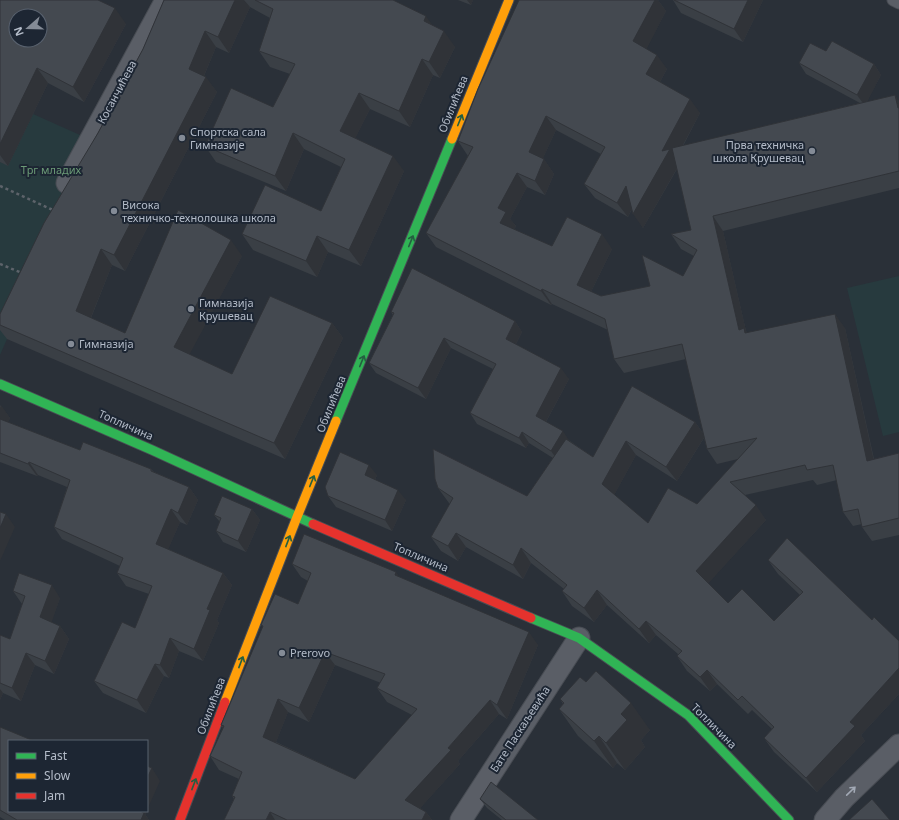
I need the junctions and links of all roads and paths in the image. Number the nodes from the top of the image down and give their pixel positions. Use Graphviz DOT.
graph roads {
  1 [pos="166,0"];
  2 [pos="509,0"];
  3 [pos="893,0"];
  4 [pos="899,3"];
  5 [pos="67,183"];
  6 [pos="0,186"];
  7 [pos="53,210"];
  8 [pos="49,217"];
  9 [pos="0,264"];
  10 [pos="26,266"];
  11 [pos="22,273"];
  12 [pos="19,280"];
  13 [pos="0,384"];
  14 [pos="297,517"];
  15 [pos="578,638"];
  16 [pos="899,745"];
  17 [pos="180,820"];
  18 [pos="461,820"];
  19 [pos="789,820"];
  20 [pos="825,820"];
  1 -- 5 [label="street, Косанчићева"];
  14 -- 2 [label="street, Обилићева, one-way"];
  3 -- 4 [label="lane"];
  5 -- 7 [label="path"];
  6 -- 7 [label="path"];
  7 -- 8 [label="path"];
  9 -- 11 [label="path"];
  10 -- 11 [label="path"];
  11 -- 12 [label="path"];
  13 -- 14 [label="street, Топличина"];
  14 -- 15 [label="street, Топличина"];
  17 -- 14 [label="street, Обилићева, one-way"];
  15 -- 18 [label="street, Бате Паскаљевића"];
  15 -- 19 [label="street, Топличина"];
  20 -- 16 [label="street, one-way"];
}
